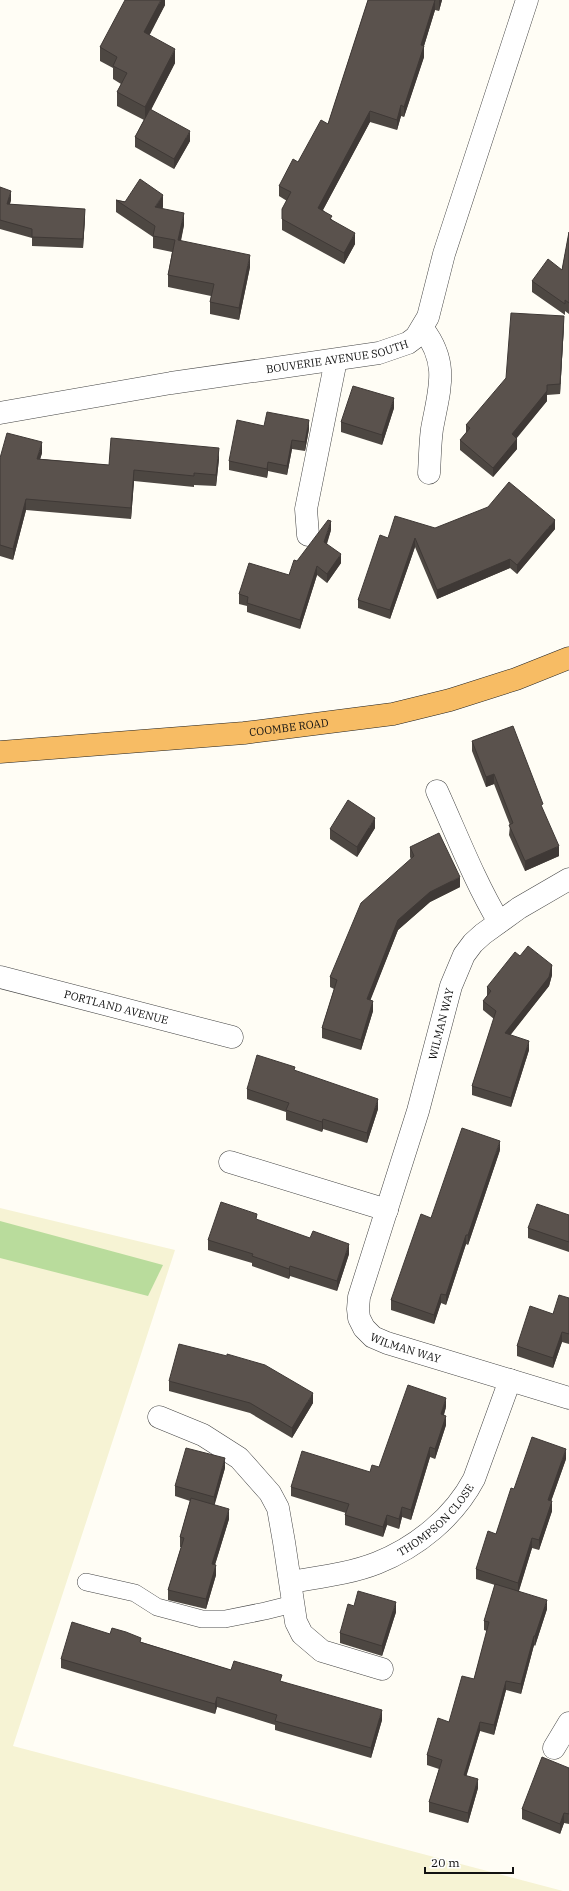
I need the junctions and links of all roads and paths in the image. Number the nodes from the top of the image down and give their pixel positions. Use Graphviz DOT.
graph roads {
  1 [pos="527,0"];
  2 [pos="423,329"];
  3 [pos="336,360"];
  4 [pos="0,413"];
  5 [pos="429,473"];
  6 [pos="308,535"];
  7 [pos="569,658"];
  8 [pos="0,752"];
  9 [pos="437,791"];
  10 [pos="569,878"];
  11 [pos="499,922"];
  12 [pos="0,976"];
  13 [pos="232,1037"];
  14 [pos="230,1162"];
  15 [pos="387,1210"];
  16 [pos="510,1380"];
  17 [pos="569,1398"];
  18 [pos="160,1417"];
  19 [pos="86,1582"];
  20 [pos="291,1582"];
  21 [pos="293,1604"];
  22 [pos="382,1669"];
  23 [pos="569,1723"];
  24 [pos="554,1748"];
  1 -- 2 [label="street, BOUVERIE AVENUE SOUTH"];
  2 -- 3 [label="street, BOUVERIE AVENUE SOUTH"];
  2 -- 5 [label="street"];
  3 -- 4 [label="street, BOUVERIE AVENUE SOUTH"];
  3 -- 6 [label="street"];
  7 -- 8 [label="highway, COOMBE ROAD"];
  9 -- 11 [label="street"];
  10 -- 11 [label="street, WILMAN WAY"];
  11 -- 15 [label="street, WILMAN WAY"];
  12 -- 13 [label="street, PORTLAND AVENUE"];
  14 -- 15 [label="street"];
  15 -- 16 [label="street, WILMAN WAY"];
  16 -- 17 [label="street, WILMAN WAY"];
  16 -- 20 [label="street, THOMPSON CLOSE"];
  18 -- 20 [label="street"];
  19 -- 21 [label="lane"];
  20 -- 21 [label="street"];
  21 -- 22 [label="street"];
  23 -- 24 [label="street"];
}
